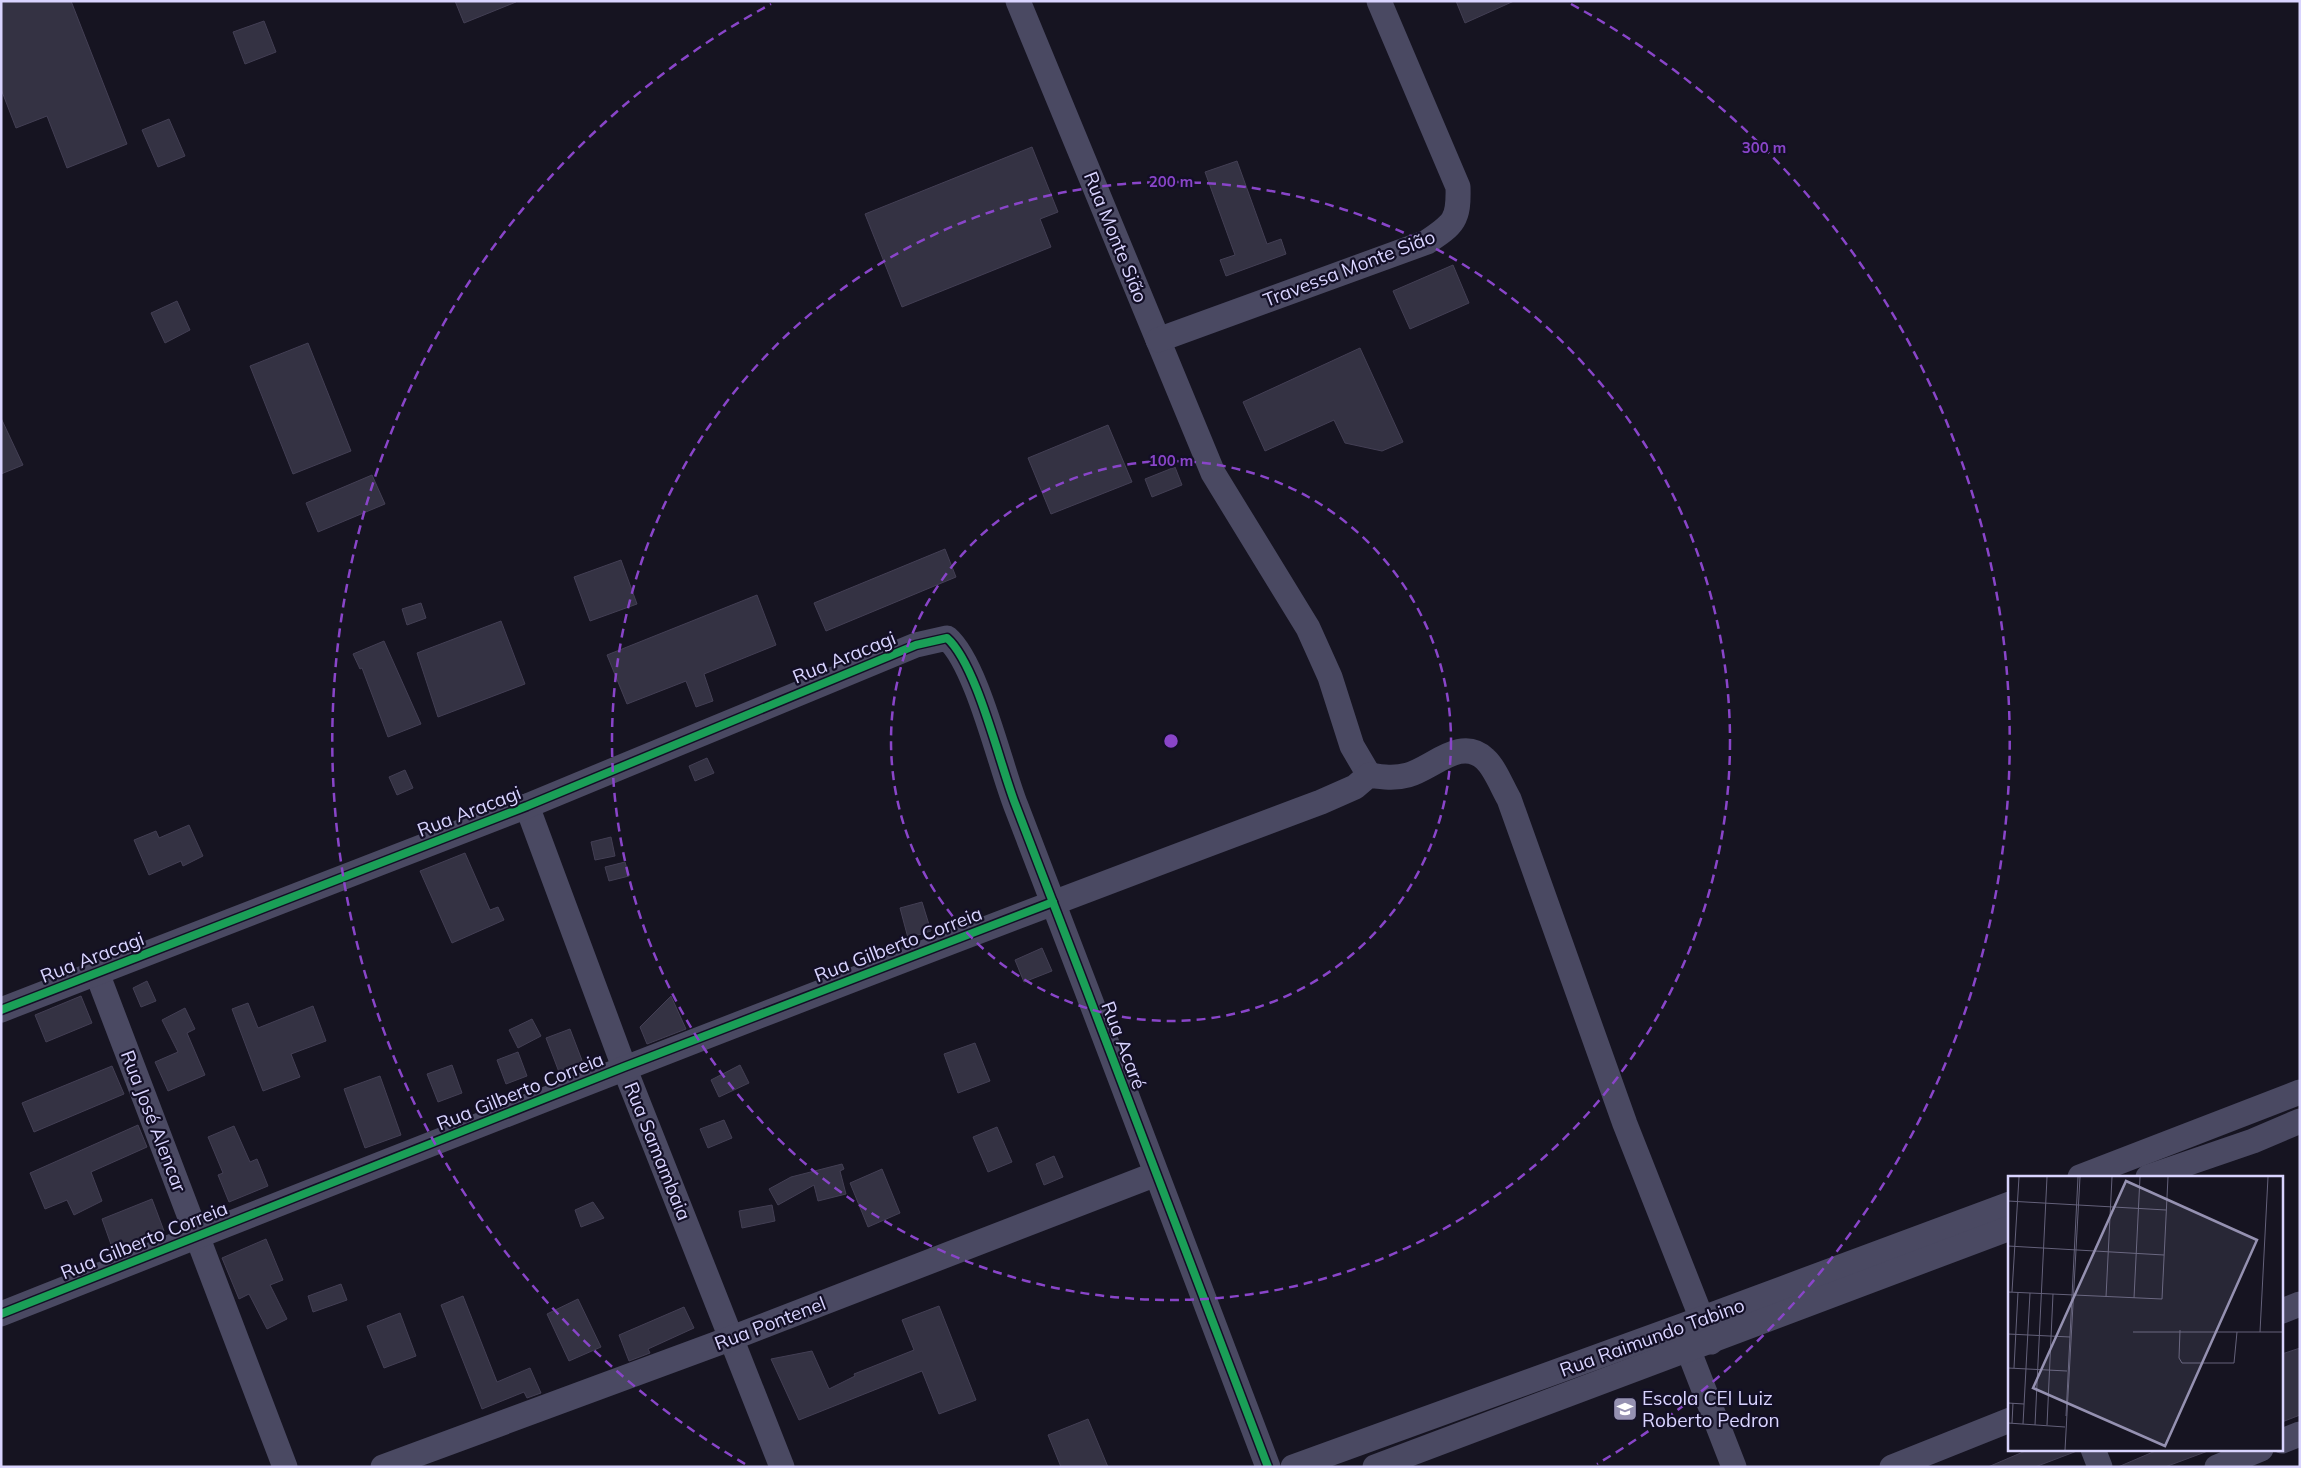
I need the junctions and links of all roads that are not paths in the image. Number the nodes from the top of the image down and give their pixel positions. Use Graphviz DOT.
graph roads {
  1 [pos="1018,1"];
  2 [pos="1379,1"];
  3 [pos="1158,340"];
  4 [pos="947,638"];
  5 [pos="1369,775"];
  6 [pos="527,806"];
  7 [pos="1053,902"];
  8 [pos="97,972"];
  9 [pos="1,1010"];
  10 [pos="624,1067"];
  11 [pos="2300,1092"];
  12 [pos="2300,1121"];
  13 [pos="1156,1174"];
  14 [pos="2083,1176"];
  15 [pos="2151,1176"];
  16 [pos="2008,1205"];
  17 [pos="2008,1230"];
  18 [pos="199,1236"];
  19 [pos="2300,1304"];
  20 [pos="2284,1310"];
  21 [pos="1,1314"];
  22 [pos="1703,1318"];
  23 [pos="1679,1327"];
  24 [pos="732,1338"];
  25 [pos="1711,1342"];
  26 [pos="1688,1351"];
  27 [pos="2008,1421"];
  28 [pos="2300,1434"];
  29 [pos="2284,1440"];
  30 [pos="2093,1450"];
  31 [pos="2259,1450"];
  32 [pos="285,1467"];
  33 [pos="383,1467"];
  34 [pos="782,1467"];
  35 [pos="1268,1467"];
  36 [pos="1293,1467"];
  37 [pos="1376,1467"];
  38 [pos="1734,1467"];
  39 [pos="1892,1467"];
  40 [pos="2100,1467"];
  41 [pos="2217,1467"];
  1 -- 3 [label="street, Rua Monte Sião"];
  2 -- 3 [label="street, Travessa Monte Sião"];
  3 -- 5 [label="street, Rua Monte Sião"];
  4 -- 6 [label="street, Rua Aracagi"];
  4 -- 7 [label="street, Rua Acaré"];
  5 -- 7 [label="street, Rua Gilberto Correia"];
  5 -- 22 [label="street"];
  6 -- 8 [label="street, Rua Aracagi"];
  6 -- 10 [label="street, Rua Samambaia"];
  7 -- 10 [label="street, Rua Gilberto Correia"];
  7 -- 13 [label="street, Rua Acaré"];
  8 -- 9 [label="street, Rua Aracagi"];
  8 -- 18 [label="street, Rua José Alencar"];
  10 -- 18 [label="street, Rua Gilberto Correia"];
  10 -- 24 [label="street, Rua Samambaia"];
  11 -- 14 [label="street"];
  12 -- 15 [label="street"];
  13 -- 24 [label="street, Rua Pontenel"];
  13 -- 35 [label="street, Rua Acaré"];
  16 -- 22 [label="street, Rua Raimundo Tabino"];
  17 -- 25 [label="street, Rua Raimundo Tabino"];
  18 -- 21 [label="street, Rua Gilberto Correia"];
  18 -- 32 [label="street, Rua José Alencar"];
  19 -- 20 [label="street"];
  22 -- 23 [label="street, Rua Raimundo Tabino"];
  22 -- 25 [label="street"];
  23 -- 26 [label="street"];
  23 -- 36 [label="street, Rua Raimundo Tabino"];
  24 -- 33 [label="street, Rua Pontenel"];
  24 -- 34 [label="street, Rua Samambaia"];
  25 -- 26 [label="street, Rua Raimundo Tabino"];
  26 -- 37 [label="street, Rua Raimundo Tabino"];
  26 -- 38 [label="street"];
  27 -- 39 [label="street"];
  28 -- 29 [label="street"];
  30 -- 40 [label="street"];
  31 -- 41 [label="street"];
}
